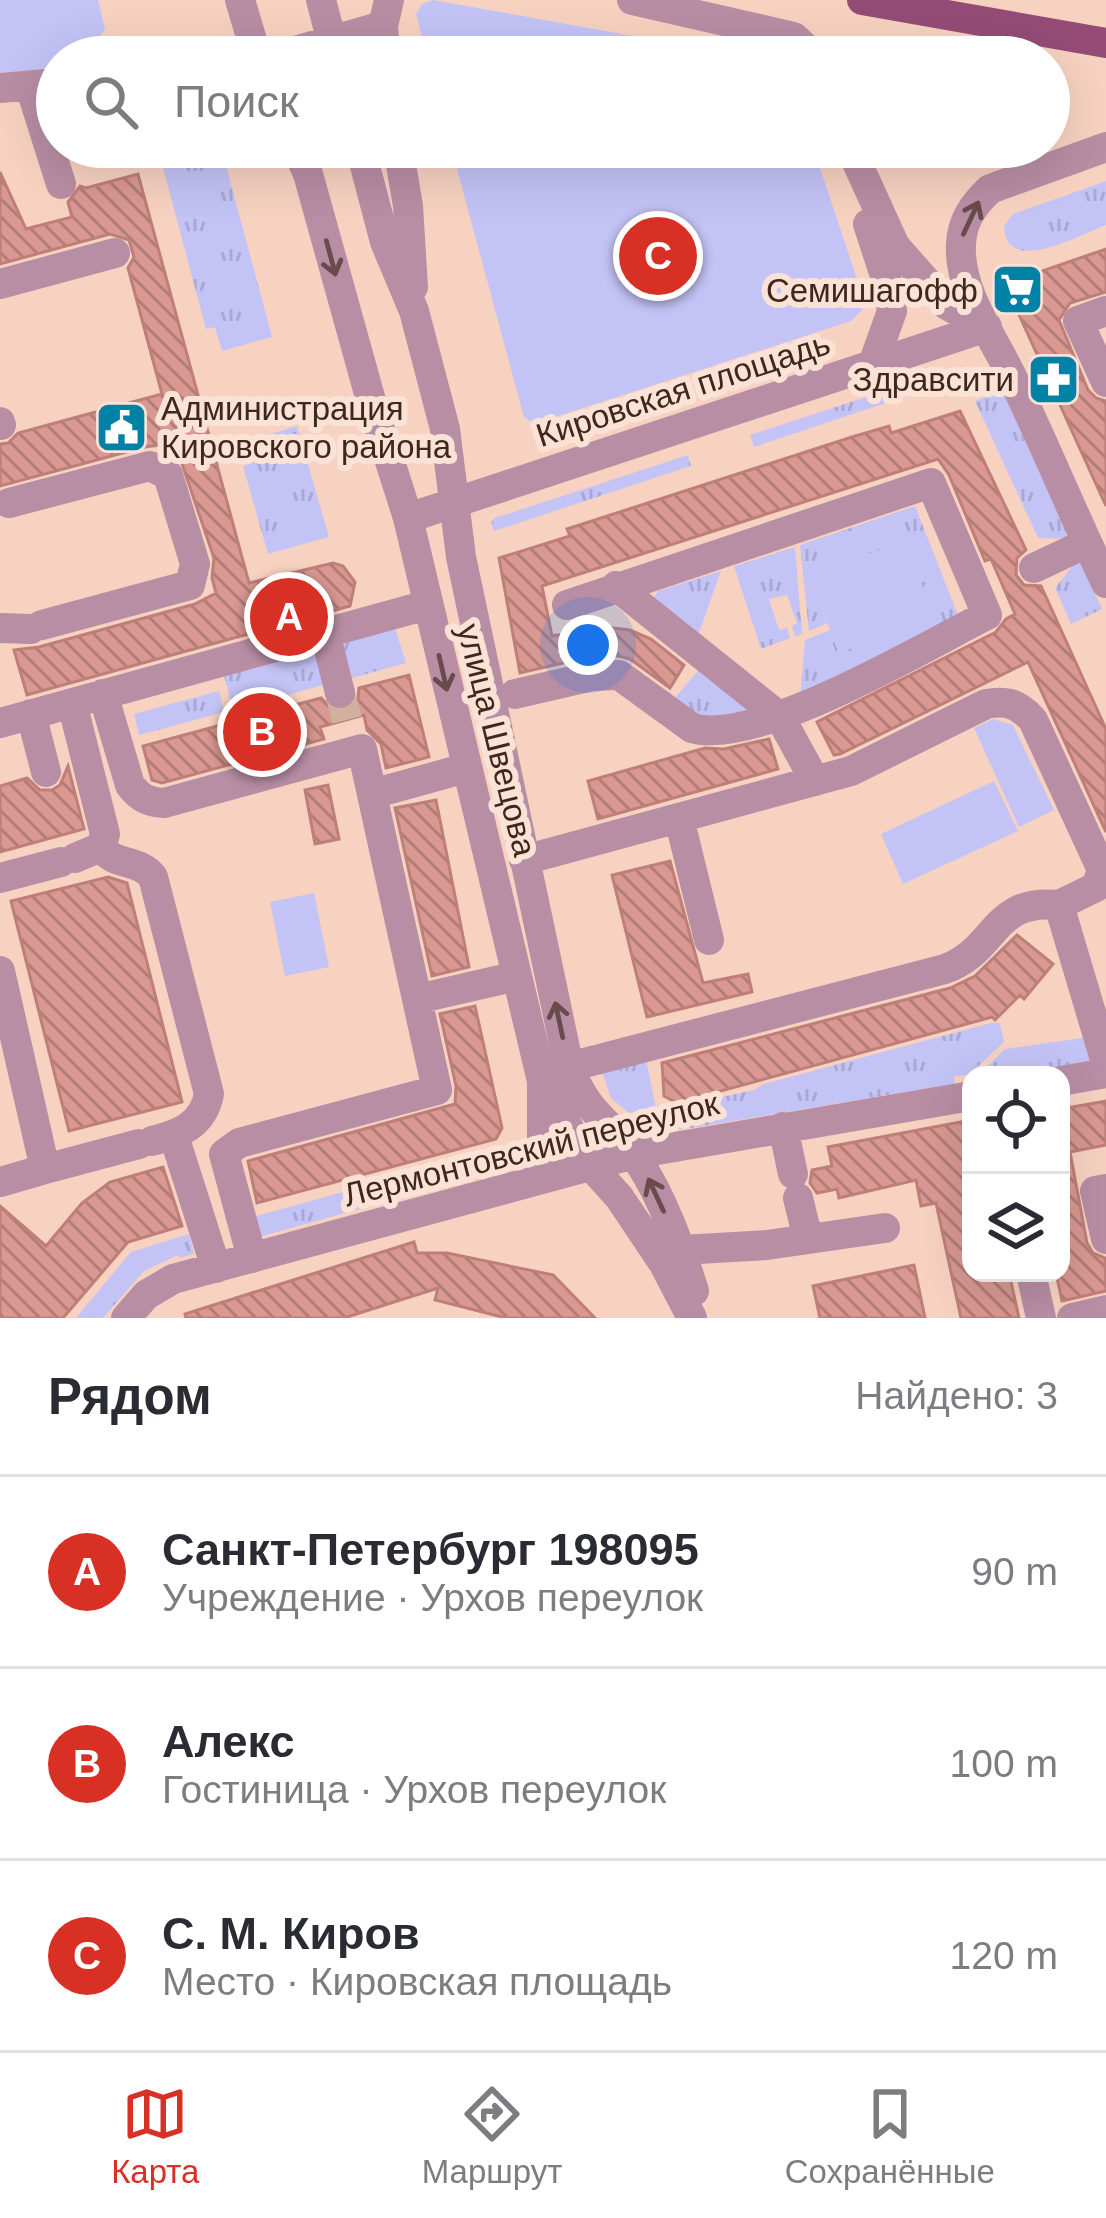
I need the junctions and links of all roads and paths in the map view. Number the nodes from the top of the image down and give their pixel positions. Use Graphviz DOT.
graph roads {
  1 [pos="241,0"];
  2 [pos="321,0"];
  3 [pos="632,0"];
  4 [pos="862,0"];
  5 [pos="251,36"];
  6 [pos="331,36"];
  7 [pos="790,36"];
  8 [pos="1066,36"];
  9 [pos="1070,37"];
  10 [pos="1106,43"];
  11 [pos="1106,147"];
  12 [pos="1070,160"];
  13 [pos="56,168"];
  14 [pos="305,168"];
  15 [pos="366,168"];
  16 [pos="402,168"];
  17 [pos="855,168"];
  18 [pos="859,168"];
  19 [pos="1048,168"];
  20 [pos="61,184"];
  21 [pos="116,253"];
  22 [pos="0,284"];
  23 [pos="414,311"];
  24 [pos="1106,311"];
  25 [pos="987,327"];
  26 [pos="873,364"];
  27 [pos="1106,382"];
  28 [pos="9,503"];
  29 [pos="452,504"];
  30 [pos="409,518"];
  31 [pos="1087,543"];
  32 [pos="1034,568"];
  33 [pos="1106,583"];
  34 [pos="616,586"];
  35 [pos="427,605"];
  36 [pos="567,605"];
  37 [pos="24,627"];
  38 [pos="325,633"];
  39 [pos="103,694"];
  40 [pos="515,694"];
  41 [pos="72,703"];
  42 [pos="9,715"];
  43 [pos="780,717"];
  44 [pos="356,751"];
  45 [pos="466,768"];
  46 [pos="46,772"];
  47 [pos="814,781"];
  48 [pos="372,794"];
  49 [pos="679,818"];
  50 [pos="79,856"];
  51 [pos="524,860"];
  52 [pos="0,878"];
  53 [pos="1060,905"];
  54 [pos="709,940"];
  55 [pos="0,971"];
  56 [pos="517,976"];
  57 [pos="416,999"];
  58 [pos="1106,1063"];
  59 [pos="1106,1073"];
  60 [pos="555,1074"];
  61 [pos="1070,1079"];
  62 [pos="962,1097"];
  63 [pos="783,1127"];
  64 [pos="155,1140"];
  65 [pos="634,1154"];
  66 [pos="590,1165"];
  67 [pos="46,1168"];
  68 [pos="542,1178"];
  69 [pos="1,1180"];
  70 [pos="1106,1189"];
  71 [pos="886,1228"];
  72 [pos="808,1239"];
  73 [pos="1106,1239"];
  74 [pos="681,1250"];
  75 [pos="252,1258"];
  76 [pos="216,1268"];
  77 [pos="1033,1282"];
  78 [pos="1106,1310"];
  79 [pos="126,1318"];
  80 [pos="695,1318"];
  81 [pos="1041,1318"];
  82 [pos="1072,1318"];
  1 -- 5 [label="street"];
  2 -- 6 [label="street"];
  3 -- 7 [label="street"];
  4 -- 8 [label="main road"];
  9 -- 10 [label="main road"];
  12 -- 11 [label="street, one-way"];
  13 -- 20 [label="street"];
  14 -- 30 [label="street, улица Швецова, one-way"];
  15 -- 23 [label="street"];
  16 -- 23 [label="street"];
  17 -- 26 [label="street, Кировская площадь"];
  18 -- 25 [label="street, Кировская площадь"];
  25 -- 19 [label="street, one-way"];
  21 -- 22 [label="street"];
  23 -- 29 [label="street"];
  24 -- 27 [label="street"];
  25 -- 26 [label="street"];
  25 -- 31 [label="street"];
  26 -- 29 [label="street, Кировская площадь"];
  28 -- 37 [label="street"];
  29 -- 30 [label="street, Кировская площадь"];
  29 -- 51 [label="street, улица Швецова"];
  30 -- 35 [label="street, улица Швецова"];
  31 -- 32 [label="street"];
  31 -- 33 [label="street"];
  34 -- 36 [label="street"];
  34 -- 43 [label="street"];
  34 -- 43 [label="street"];
  35 -- 38 [label="street"];
  35 -- 45 [label="street, улица Швецова, one-way"];
  38 -- 39 [label="street"];
  38 -- 44 [label="street"];
  39 -- 41 [label="street"];
  39 -- 44 [label="street"];
  40 -- 43 [label="street"];
  41 -- 42 [label="street"];
  41 -- 50 [label="street"];
  42 -- 46 [label="street"];
  43 -- 47 [label="street"];
  44 -- 48 [label="street"];
  45 -- 48 [label="street"];
  45 -- 56 [label="street, улица Швецова"];
  47 -- 49 [label="street"];
  47 -- 53 [label="street"];
  48 -- 57 [label="street"];
  49 -- 51 [label="street"];
  49 -- 54 [label="street"];
  50 -- 52 [label="street"];
  50 -- 64 [label="street"];
  60 -- 51 [label="street, улица Швецова, one-way"];
  53 -- 58 [label="street"];
  53 -- 60 [label="street"];
  55 -- 67 [label="street"];
  56 -- 57 [label="street"];
  56 -- 60 [label="street, улица Швецова"];
  57 -- 75 [label="street"];
  59 -- 61 [label="street"];
  60 -- 65 [label="street, улица Швецова"];
  60 -- 66 [label="street, улица Швецова"];
  60 -- 68 [label="street"];
  62 -- 63 [label="street, Лермонтовский переулок"];
  63 -- 65 [label="street, Лермонтовский переулок"];
  63 -- 72 [label="street"];
  64 -- 67 [label="street"];
  64 -- 76 [label="street"];
  65 -- 66 [label="street, Лермонтовский переулок"];
  74 -- 65 [label="street, улица Швецова, one-way"];
  66 -- 68 [label="street, Лермонтовский переулок"];
  66 -- 80 [label="street, улица Швецова"];
  67 -- 69 [label="street"];
  68 -- 75 [label="street, Лермонтовский переулок"];
  70 -- 73 [label="street"];
  71 -- 72 [label="street"];
  72 -- 74 [label="street"];
  74 -- 80 [label="street, улица Швецова"];
  75 -- 76 [label="street, Лермонтовский переулок"];
  76 -- 79 [label="street, Лермонтовский переулок"];
  77 -- 81 [label="street"];
  78 -- 82 [label="street"];
}
